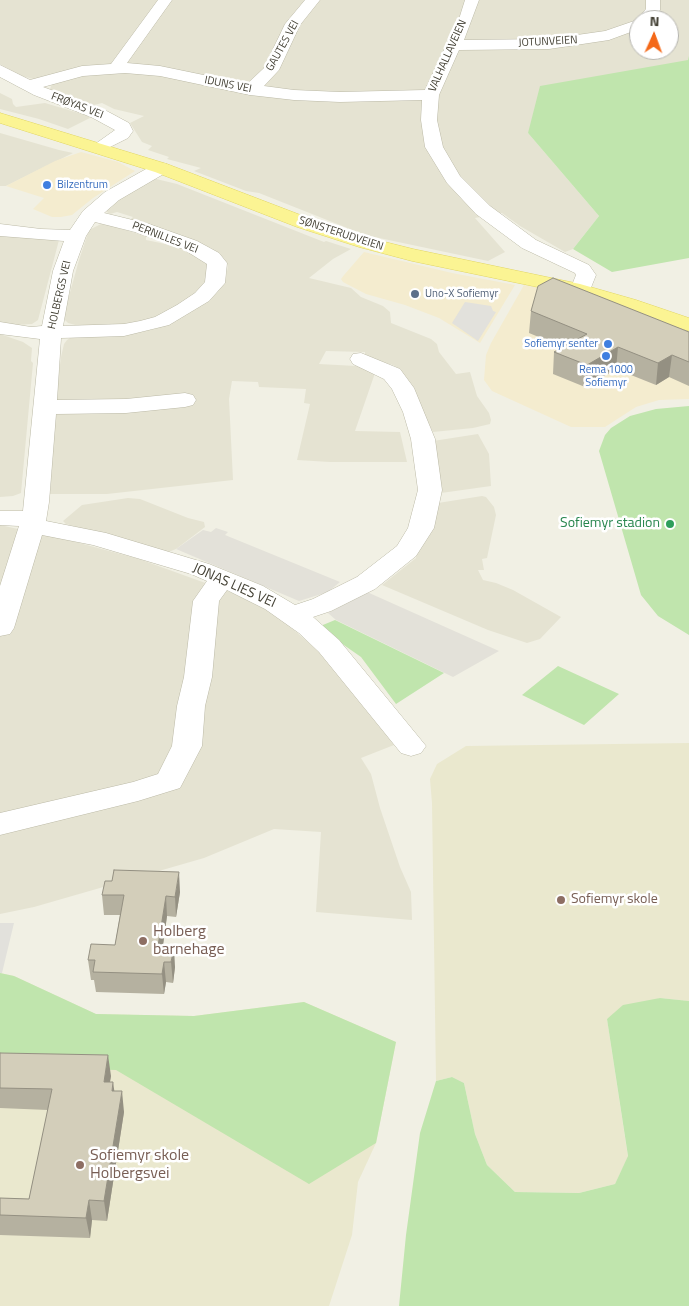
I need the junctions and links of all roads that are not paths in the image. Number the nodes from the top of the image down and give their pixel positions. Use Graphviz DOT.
graph roads {
  1 [pos="165,0"];
  2 [pos="313,0"];
  3 [pos="472,0"];
  4 [pos="629,28"];
  5 [pos="454,45"];
  6 [pos="117,68"];
  7 [pos="0,70"];
  8 [pos="27,86"];
  9 [pos="250,90"];
  10 [pos="431,94"];
  11 [pos="0,118"];
  12 [pos="100,147"];
  13 [pos="161,168"];
  14 [pos="90,215"];
  15 [pos="0,230"];
  16 [pos="76,236"];
  17 [pos="571,287"];
  18 [pos="689,325"];
  19 [pos="0,328"];
  20 [pos="51,332"];
  21 [pos="361,359"];
  22 [pos="185,400"];
  23 [pos="44,407"];
  24 [pos="0,518"];
  25 [pos="33,523"];
  26 [pos="222,579"];
  27 [pos="293,615"];
  28 [pos="0,628"];
  29 [pos="411,746"];
  30 [pos="0,824"];
  1 -- 6 [label="street"];
  2 -- 9 [label="street, GAUTES VEI"];
  3 -- 5 [label="street, VALHALLAVEIEN"];
  4 -- 5 [label="street, JOTUNVEIEN"];
  5 -- 10 [label="street, VALHALLAVEIEN"];
  6 -- 8 [label="street, IDUNS VEI"];
  6 -- 9 [label="street, IDUNS VEI"];
  7 -- 8 [label="street, FRØYAS VEI"];
  8 -- 12 [label="street, FRØYAS VEI"];
  9 -- 10 [label="street, IDUNS VEI"];
  10 -- 17 [label="street, VALHALLAVEIEN"];
  11 -- 12 [label="main road, SØNSTERUDVEIEN"];
  12 -- 13 [label="main road, SØNSTERUDVEIEN"];
  13 -- 14 [label="street, HOLBERGS VEI"];
  13 -- 17 [label="main road, SØNSTERUDVEIEN"];
  14 -- 16 [label="street, HOLBERGS VEI"];
  14 -- 20 [label="street, PERNILLES VEI"];
  15 -- 16 [label="street"];
  16 -- 20 [label="street, HOLBERGS VEI"];
  17 -- 18 [label="main road, SØNSTERUDVEIEN"];
  19 -- 20 [label="street"];
  20 -- 23 [label="street, HOLBERGS VEI"];
  21 -- 27 [label="street"];
  22 -- 23 [label="street"];
  23 -- 25 [label="street, HOLBERGS VEI"];
  24 -- 25 [label="street, JONAS LIES VEI"];
  25 -- 26 [label="street, JONAS LIES VEI"];
  25 -- 28 [label="street, HOLBERGS VEI"];
  26 -- 27 [label="street, JONAS LIES VEI"];
  26 -- 30 [label="street"];
  27 -- 29 [label="street, JONAS LIES VEI"];
}
